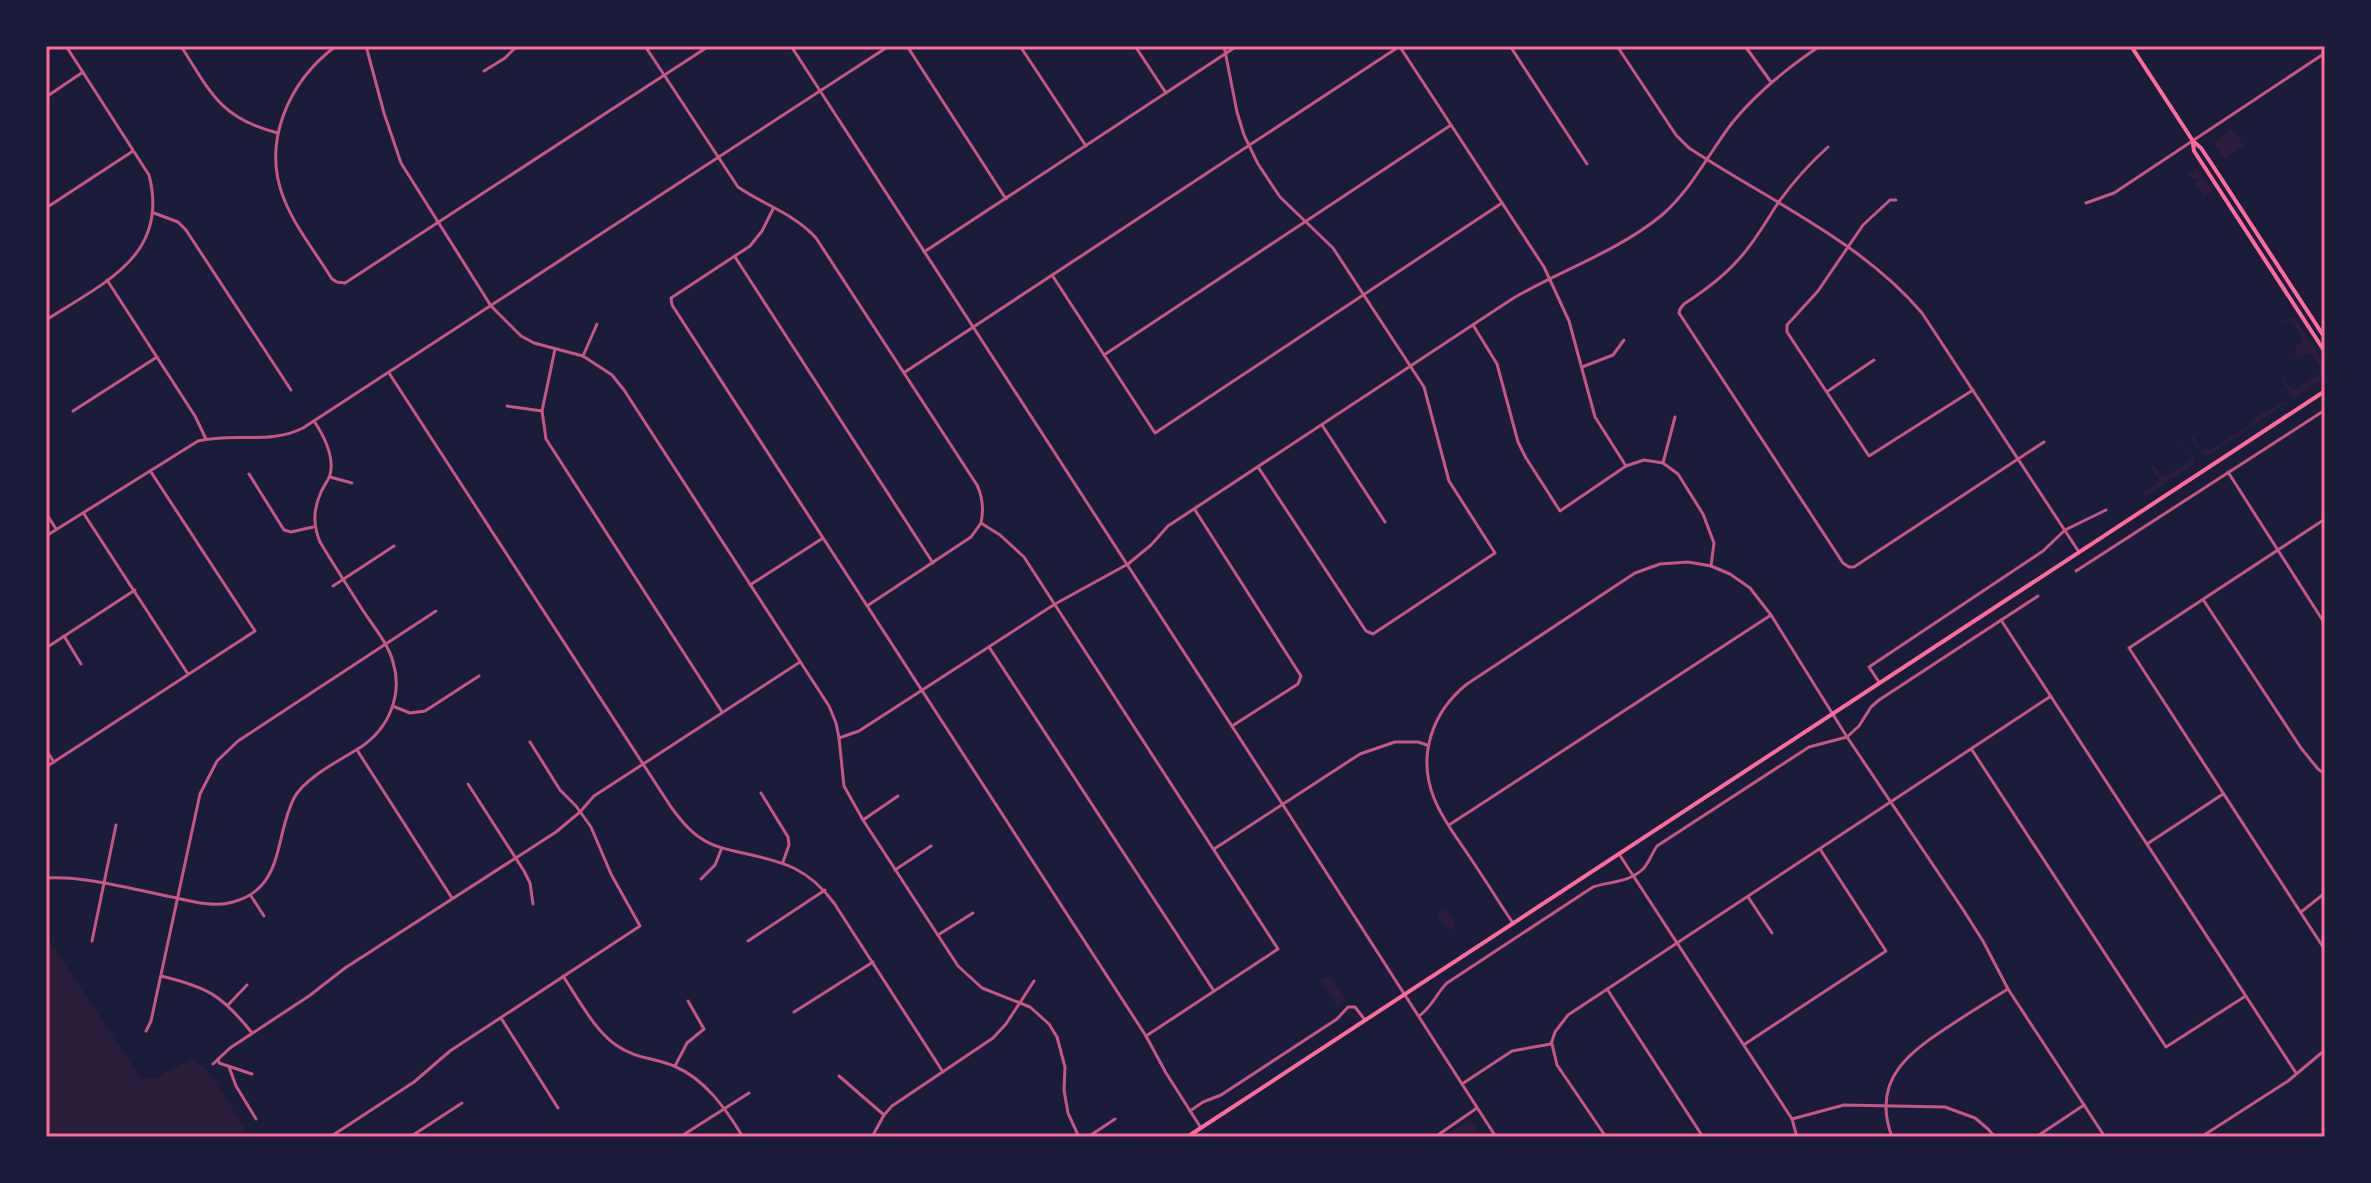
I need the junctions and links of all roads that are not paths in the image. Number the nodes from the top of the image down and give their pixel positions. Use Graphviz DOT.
graph roads {
  1 [pos="66,46"];
  2 [pos="181,46"];
  3 [pos="336,46"];
  4 [pos="366,46"];
  5 [pos="517,46"];
  6 [pos="645,46"];
  7 [pos="709,46"];
  8 [pos="791,46"];
  9 [pos="889,46"];
  10 [pos="907,46"];
  11 [pos="1020,46"];
  12 [pos="1135,46"];
  13 [pos="1224,46"];
  14 [pos="1237,46"];
  15 [pos="1399,46"];
  16 [pos="1510,46"];
  17 [pos="1617,46"];
  18 [pos="1745,46"];
  19 [pos="1820,46"];
  20 [pos="2131,46"];
  21 [pos="2325,53"];
  22 [pos="1225,54"];
  23 [pos="484,71"];
  24 [pos="83,72"];
  25 [pos="664,76"];
  26 [pos="1771,82"];
  27 [pos="820,91"];
  28 [pos="1166,93"];
  29 [pos="46,97"];
  30 [pos="1451,125"];
  31 [pos="278,133"];
  32 [pos="2193,141"];
  33 [pos="1086,146"];
  34 [pos="1249,146"];
  35 [pos="1828,147"];
  36 [pos="134,151"];
  37 [pos="717,158"];
  38 [pos="1707,159"];
  39 [pos="1587,164"];
  40 [pos="1006,199"];
  41 [pos="1896,200"];
  42 [pos="1502,203"];
  43 [pos="2086,203"];
  44 [pos="1778,204"];
  45 [pos="46,208"];
  46 [pos="774,208"];
  47 [pos="154,213"];
  48 [pos="1304,221"];
  49 [pos="438,223"];
  50 [pos="1848,246"];
  51 [pos="924,252"];
  52 [pos="735,257"];
  53 [pos="1052,275"];
  54 [pos="1548,278"];
  55 [pos="107,280"];
  56 [pos="1364,294"];
  57 [pos="491,306"];
  58 [pos="46,320"];
  59 [pos="597,324"];
  60 [pos="1473,324"];
  61 [pos="974,327"];
  62 [pos="2325,338"];
  63 [pos="1624,340"];
  64 [pos="555,349"];
  65 [pos="2325,352"];
  66 [pos="1103,355"];
  67 [pos="583,356"];
  68 [pos="157,357"];
  69 [pos="1874,360"];
  70 [pos="1410,366"];
  71 [pos="1582,367"];
  72 [pos="388,372"];
  73 [pos="904,373"];
  74 [pos="291,390"];
  75 [pos="1973,390"];
  76 [pos="1828,391"];
  77 [pos="2325,391"];
  78 [pos="507,406"];
  79 [pos="2325,410"];
  80 [pos="73,411"];
  81 [pos="542,411"];
  82 [pos="1675,417"];
  83 [pos="314,421"];
  84 [pos="1322,425"];
  85 [pos="206,439"];
  86 [pos="2044,442"];
  87 [pos="2018,459"];
  88 [pos="1663,463"];
  89 [pos="1626,466"];
  90 [pos="1258,467"];
  91 [pos="150,471"];
  92 [pos="2228,472"];
  93 [pos="249,474"];
  94 [pos="330,477"];
  95 [pos="352,483"];
  96 [pos="1195,509"];
  97 [pos="2106,510"];
  98 [pos="46,513"];
  99 [pos="84,514"];
  100 [pos="2325,519"];
  101 [pos="1385,522"];
  102 [pos="981,523"];
  103 [pos="314,527"];
  104 [pos="56,529"];
  105 [pos="2065,530"];
  106 [pos="46,536"];
  107 [pos="823,538"];
  108 [pos="394,546"];
  109 [pos="2277,551"];
  110 [pos="2079,552"];
  111 [pos="933,563"];
  112 [pos="1128,564"];
  113 [pos="1711,566"];
  114 [pos="2076,571"];
  115 [pos="343,579"];
  116 [pos="750,585"];
  117 [pos="333,586"];
  118 [pos="135,590"];
  119 [pos="2038,596"];
  120 [pos="2203,600"];
  121 [pos="1055,604"];
  122 [pos="867,606"];
  123 [pos="436,611"];
  124 [pos="1771,615"];
  125 [pos="2001,620"];
  126 [pos="2325,624"];
  127 [pos="64,636"];
  128 [pos="385,645"];
  129 [pos="989,647"];
  130 [pos="46,648"];
  131 [pos="800,662"];
  132 [pos="81,664"];
  133 [pos="188,674"];
  134 [pos="479,676"];
  135 [pos="1880,683"];
  136 [pos="921,690"];
  137 [pos="2051,696"];
  138 [pos="394,706"];
  139 [pos="722,713"];
  140 [pos="1834,714"];
  141 [pos="1232,726"];
  142 [pos="1847,737"];
  143 [pos="839,738"];
  144 [pos="530,742"];
  145 [pos="1427,745"];
  146 [pos="46,750"];
  147 [pos="356,750"];
  148 [pos="1972,750"];
  149 [pos="54,762"];
  150 [pos="643,764"];
  151 [pos="46,767"];
  152 [pos="2325,774"];
  153 [pos="468,784"];
  154 [pos="761,793"];
  155 [pos="2223,794"];
  156 [pos="898,796"];
  157 [pos="1891,802"];
  158 [pos="1283,805"];
  159 [pos="580,812"];
  160 [pos="863,820"];
  161 [pos="116,825"];
  162 [pos="1449,825"];
  163 [pos="2147,844"];
  164 [pos="931,846"];
  165 [pos="721,848"];
  166 [pos="1214,849"];
  167 [pos="1820,849"];
  168 [pos="1619,854"];
  169 [pos="516,858"];
  170 [pos="783,862"];
  171 [pos="895,870"];
  172 [pos="1634,875"];
  173 [pos="46,878"];
  174 [pos="701,879"];
  175 [pos="103,884"];
  176 [pos="825,890"];
  177 [pos="2325,893"];
  178 [pos="251,896"];
  179 [pos="1748,897"];
  180 [pos="452,898"];
  181 [pos="178,899"];
  182 [pos="533,904"];
  183 [pos="2301,912"];
  184 [pos="973,913"];
  185 [pos="264,916"];
  186 [pos="1513,923"];
  187 [pos="1772,933"];
  188 [pos="938,935"];
  189 [pos="92,941"];
  190 [pos="748,941"];
  191 [pos="1677,943"];
  192 [pos="2325,950"];
  193 [pos="873,962"];
  194 [pos="161,976"];
  195 [pos="563,976"];
  196 [pos="1034,981"];
  197 [pos="247,985"];
  198 [pos="1607,989"];
  199 [pos="2008,989"];
  200 [pos="1214,991"];
  201 [pos="1404,994"];
  202 [pos="2246,996"];
  203 [pos="688,1001"];
  204 [pos="1021,1003"];
  205 [pos="228,1005"];
  206 [pos="794,1012"];
  207 [pos="1419,1016"];
  208 [pos="501,1018"];
  209 [pos="1365,1020"];
  210 [pos="146,1031"];
  211 [pos="252,1033"];
  212 [pos="1146,1036"];
  213 [pos="1551,1044"];
  214 [pos="1745,1044"];
  215 [pos="2325,1050"];
  216 [pos="218,1059"];
  217 [pos="213,1064"];
  218 [pos="675,1066"];
  219 [pos="229,1067"];
  220 [pos="943,1072"];
  221 [pos="2296,1073"];
  222 [pos="252,1074"];
  223 [pos="839,1076"];
  224 [pos="1462,1084"];
  225 [pos="749,1093"];
  226 [pos="462,1103"];
  227 [pos="1886,1105"];
  228 [pos="2084,1105"];
  229 [pos="558,1108"];
  230 [pos="725,1108"];
  231 [pos="1477,1108"];
  232 [pos="1190,1111"];
  233 [pos="884,1115"];
  234 [pos="256,1119"];
  235 [pos="1115,1119"];
  236 [pos="1792,1119"];
  237 [pos="1201,1128"];
  238 [pos="418,1135"];
  239 [pos="330,1137"];
  240 [pos="410,1137"];
  241 [pos="680,1137"];
  242 [pos="743,1137"];
  243 [pos="872,1137"];
  244 [pos="1079,1137"];
  245 [pos="1088,1137"];
  246 [pos="1187,1137"];
  247 [pos="1435,1137"];
  248 [pos="1496,1137"];
  249 [pos="1606,1137"];
  250 [pos="1703,1137"];
  251 [pos="1797,1137"];
  252 [pos="1892,1137"];
  253 [pos="1995,1137"];
  254 [pos="2036,1137"];
  255 [pos="2105,1137"];
  256 [pos="2201,1137"];
  1 -- 24 [label="street"];
  2 -- 31 [label="street"];
  3 -- 31 [label="street"];
  4 -- 49 [label="street"];
  5 -- 23 [label="street"];
  6 -- 25 [label="street"];
  7 -- 25 [label="street"];
  8 -- 27 [label="street"];
  9 -- 27 [label="street"];
  10 -- 40 [label="street"];
  11 -- 33 [label="street"];
  12 -- 28 [label="street"];
  13 -- 22 [label="street"];
  14 -- 22 [label="street"];
  15 -- 30 [label="street"];
  15 -- 34 [label="street"];
  16 -- 39 [label="street"];
  17 -- 38 [label="street"];
  18 -- 26 [label="street"];
  19 -- 26 [label="street"];
  20 -- 32 [label="main road"];
  21 -- 32 [label="street"];
  22 -- 28 [label="street"];
  22 -- 34 [label="street"];
  24 -- 29 [label="street"];
  24 -- 36 [label="street"];
  25 -- 37 [label="street"];
  25 -- 49 [label="street"];
  26 -- 38 [label="street"];
  27 -- 37 [label="street"];
  27 -- 51 [label="street"];
  28 -- 33 [label="street"];
  30 -- 42 [label="street"];
  30 -- 48 [label="street"];
  31 -- 49 [label="street"];
  32 -- 43 [label="street"];
  32 -- 62 [label="main road"];
  32 -- 65 [label="main road"];
  33 -- 40 [label="street"];
  34 -- 48 [label="street"];
  34 -- 53 [label="street"];
  35 -- 44 [label="street"];
  36 -- 45 [label="street"];
  36 -- 47 [label="street"];
  37 -- 46 [label="street"];
  37 -- 57 [label="street"];
  38 -- 44 [label="street"];
  38 -- 54 [label="street"];
  40 -- 51 [label="street"];
  41 -- 50 [label="street"];
  42 -- 54 [label="street"];
  42 -- 56 [label="street"];
  44 -- 50 [label="street"];
  44 -- 87 [label="street"];
  46 -- 52 [label="street"];
  46 -- 73 [label="street"];
  47 -- 55 [label="street"];
  47 -- 74 [label="street"];
  48 -- 56 [label="street"];
  48 -- 66 [label="street"];
  49 -- 57 [label="street"];
  50 -- 75 [label="street"];
  50 -- 76 [label="street"];
  51 -- 61 [label="street"];
  52 -- 107 [label="street"];
  52 -- 111 [label="street"];
  53 -- 61 [label="street"];
  53 -- 66 [label="street"];
  54 -- 60 [label="street"];
  54 -- 71 [label="street"];
  55 -- 58 [label="street"];
  55 -- 68 [label="street"];
  56 -- 66 [label="street"];
  56 -- 70 [label="street"];
  57 -- 64 [label="street"];
  57 -- 72 [label="street"];
  59 -- 67 [label="street"];
  60 -- 70 [label="street"];
  60 -- 89 [label="street"];
  61 -- 73 [label="street"];
  61 -- 112 [label="street"];
  63 -- 71 [label="street"];
  64 -- 67 [label="street"];
  64 -- 81 [label="street"];
  67 -- 116 [label="street"];
  68 -- 80 [label="street"];
  68 -- 85 [label="street"];
  69 -- 76 [label="street"];
  70 -- 84 [label="street"];
  70 -- 90 [label="street"];
  71 -- 89 [label="street"];
  72 -- 83 [label="street"];
  72 -- 150 [label="street"];
  73 -- 102 [label="street"];
  75 -- 76 [label="street"];
  75 -- 87 [label="street"];
  77 -- 110 [label="main road"];
  78 -- 81 [label="street"];
  79 -- 92 [label="street"];
  81 -- 139 [label="street"];
  82 -- 88 [label="street"];
  83 -- 85 [label="street"];
  83 -- 94 [label="street"];
  84 -- 90 [label="street"];
  84 -- 101 [label="street"];
  85 -- 91 [label="street"];
  86 -- 87 [label="street"];
  87 -- 105 [label="street"];
  88 -- 89 [label="street"];
  88 -- 113 [label="street"];
  90 -- 96 [label="street"];
  91 -- 99 [label="street"];
  91 -- 133 [label="street"];
  92 -- 109 [label="street"];
  92 -- 114 [label="street"];
  93 -- 103 [label="street"];
  94 -- 95 [label="street"];
  94 -- 103 [label="street"];
  96 -- 112 [label="street"];
  96 -- 141 [label="street"];
  97 -- 105 [label="street"];
  98 -- 104 [label="street"];
  99 -- 104 [label="street"];
  99 -- 118 [label="street"];
  100 -- 109 [label="street"];
  102 -- 111 [label="street"];
  102 -- 121 [label="street"];
  103 -- 115 [label="street"];
  104 -- 106 [label="street"];
  105 -- 110 [label="street"];
  105 -- 135 [label="street"];
  107 -- 116 [label="street"];
  107 -- 122 [label="street"];
  108 -- 115 [label="street"];
  109 -- 120 [label="street"];
  109 -- 126 [label="street"];
  110 -- 135 [label="main road"];
  111 -- 122 [label="street"];
  112 -- 121 [label="street"];
  112 -- 141 [label="street"];
  113 -- 124 [label="street"];
  113 -- 145 [label="street"];
  115 -- 117 [label="street"];
  115 -- 128 [label="street"];
  116 -- 131 [label="street"];
  118 -- 127 [label="street"];
  118 -- 133 [label="street"];
  119 -- 125 [label="street"];
  120 -- 152 [label="street"];
  120 -- 155 [label="street"];
  121 -- 129 [label="street"];
  121 -- 166 [label="street"];
  122 -- 136 [label="street"];
  123 -- 128 [label="street"];
  124 -- 140 [label="street"];
  124 -- 162 [label="street"];
  125 -- 137 [label="street"];
  125 -- 142 [label="street"];
  127 -- 130 [label="street"];
  127 -- 132 [label="street"];
  128 -- 138 [label="street"];
  128 -- 181 [label="street"];
  129 -- 136 [label="street"];
  129 -- 200 [label="street"];
  131 -- 139 [label="street"];
  131 -- 143 [label="street"];
  133 -- 149 [label="street"];
  134 -- 138 [label="street"];
  135 -- 140 [label="main road"];
  136 -- 143 [label="street"];
  136 -- 212 [label="street"];
  137 -- 148 [label="street"];
  137 -- 163 [label="street"];
  138 -- 147 [label="street"];
  139 -- 150 [label="street"];
  140 -- 142 [label="street"];
  140 -- 168 [label="main road"];
  141 -- 158 [label="street"];
  142 -- 157 [label="street"];
  142 -- 172 [label="street"];
  143 -- 160 [label="street"];
  144 -- 159 [label="street"];
  145 -- 158 [label="street"];
  145 -- 162 [label="street"];
  146 -- 149 [label="street"];
  147 -- 178 [label="street"];
  147 -- 180 [label="street"];
  148 -- 157 [label="street"];
  148 -- 202 [label="street"];
  149 -- 151 [label="street"];
  150 -- 159 [label="street"];
  150 -- 165 [label="street"];
  153 -- 169 [label="street"];
  154 -- 170 [label="street"];
  155 -- 163 [label="street"];
  155 -- 183 [label="street"];
  156 -- 160 [label="street"];
  157 -- 167 [label="street"];
  157 -- 199 [label="street"];
  158 -- 166 [label="street"];
  158 -- 201 [label="street"];
  159 -- 169 [label="street"];
  159 -- 195 [label="street"];
  160 -- 171 [label="street"];
  161 -- 175 [label="street"];
  162 -- 186 [label="street"];
  163 -- 202 [label="street"];
  164 -- 171 [label="street"];
  165 -- 170 [label="street"];
  165 -- 174 [label="street"];
  166 -- 200 [label="street"];
  167 -- 179 [label="street"];
  167 -- 214 [label="street"];
  168 -- 172 [label="street"];
  168 -- 186 [label="main road"];
  169 -- 180 [label="street"];
  169 -- 182 [label="street"];
  170 -- 176 [label="street"];
  171 -- 188 [label="street"];
  172 -- 191 [label="street"];
  172 -- 207 [label="street"];
  173 -- 175 [label="street"];
  175 -- 181 [label="street"];
  175 -- 189 [label="street"];
  176 -- 190 [label="street"];
  176 -- 193 [label="street"];
  177 -- 183 [label="street"];
  178 -- 181 [label="street"];
  178 -- 185 [label="street"];
  179 -- 187 [label="street"];
  179 -- 191 [label="street"];
  180 -- 211 [label="street"];
  181 -- 194 [label="street"];
  183 -- 192 [label="street"];
  184 -- 188 [label="street"];
  186 -- 201 [label="main road"];
  188 -- 204 [label="street"];
  191 -- 198 [label="street"];
  191 -- 214 [label="street"];
  193 -- 206 [label="street"];
  193 -- 220 [label="street"];
  194 -- 205 [label="street"];
  194 -- 210 [label="street"];
  195 -- 208 [label="street"];
  195 -- 218 [label="street"];
  196 -- 204 [label="street"];
  197 -- 205 [label="street"];
  198 -- 213 [label="street"];
  198 -- 250 [label="street"];
  199 -- 227 [label="street"];
  199 -- 228 [label="street"];
  200 -- 212 [label="street"];
  201 -- 207 [label="street"];
  201 -- 209 [label="main road"];
  202 -- 221 [label="street"];
  203 -- 218 [label="street"];
  204 -- 220 [label="street"];
  204 -- 244 [label="street"];
  205 -- 211 [label="street"];
  207 -- 224 [label="street"];
  208 -- 229 [label="street"];
  208 -- 239 [label="street"];
  209 -- 232 [label="street"];
  209 -- 237 [label="main road"];
  211 -- 216 [label="street"];
  212 -- 232 [label="street"];
  213 -- 224 [label="street"];
  213 -- 249 [label="street"];
  214 -- 236 [label="street"];
  215 -- 221 [label="street"];
  216 -- 217 [label="street"];
  216 -- 219 [label="street"];
  218 -- 230 [label="street"];
  219 -- 222 [label="street"];
  219 -- 234 [label="street"];
  220 -- 233 [label="street"];
  221 -- 256 [label="street"];
  223 -- 233 [label="street"];
  224 -- 231 [label="street"];
  225 -- 230 [label="street"];
  226 -- 238 [label="street"];
  227 -- 236 [label="street"];
  227 -- 252 [label="street"];
  227 -- 253 [label="street"];
  228 -- 254 [label="street"];
  228 -- 255 [label="street"];
  230 -- 241 [label="street"];
  230 -- 242 [label="street"];
  231 -- 247 [label="street"];
  231 -- 248 [label="street"];
  232 -- 237 [label="street"];
  233 -- 243 [label="street"];
  235 -- 245 [label="street"];
  236 -- 251 [label="street"];
  237 -- 246 [label="main road"];
  238 -- 240 [label="street"];
}
